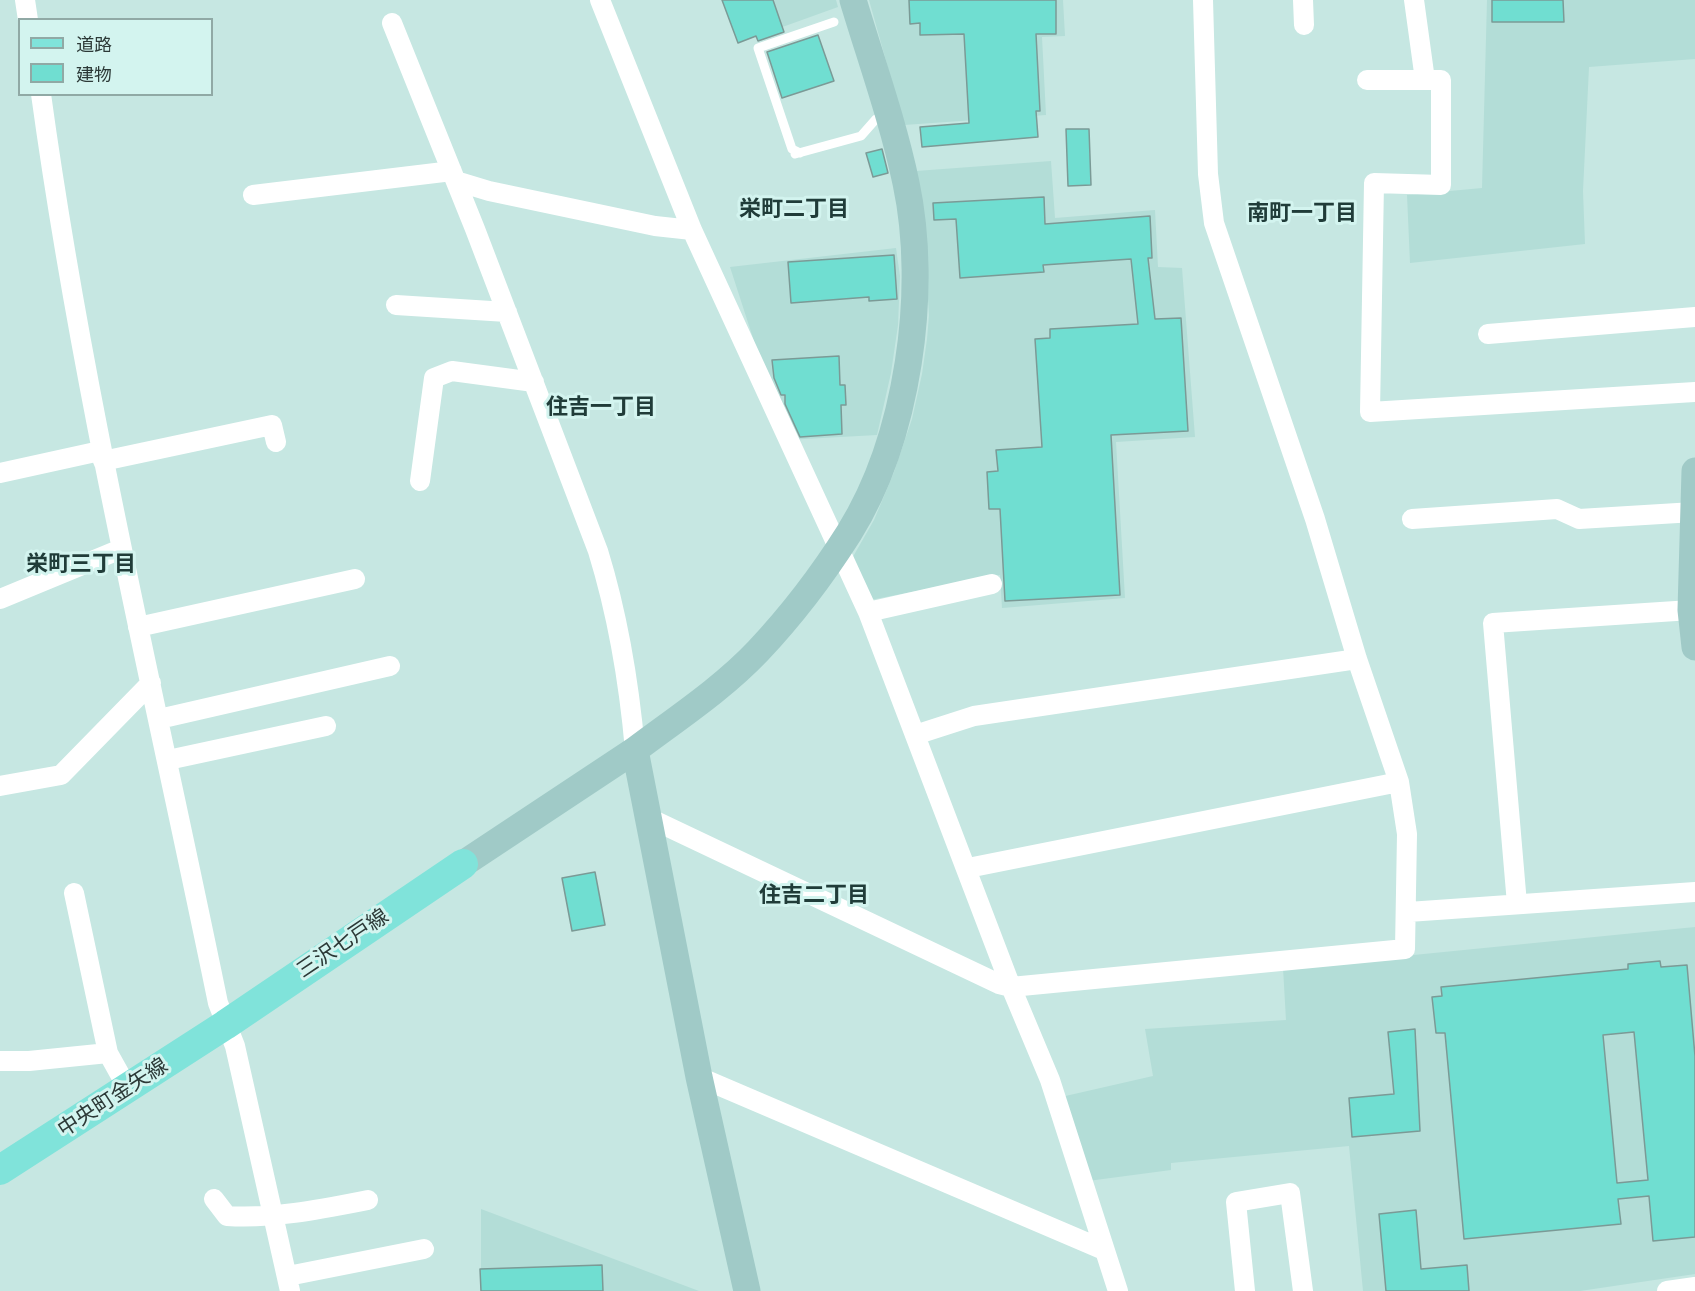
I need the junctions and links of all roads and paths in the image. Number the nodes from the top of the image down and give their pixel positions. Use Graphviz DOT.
graph roads {
  1 [pos="25,0"];
  2 [pos="600,0"];
  3 [pos="853,0"];
  4 [pos="1203,0"];
  5 [pos="1303,0"];
  6 [pos="1414,0"];
  7 [pos="28,18"];
  8 [pos="834,21"];
  9 [pos="392,24"];
  10 [pos="1304,25"];
  11 [pos="1366,80"];
  12 [pos="1425,80"];
  13 [pos="40,96"];
  14 [pos="887,116"];
  15 [pos="454,176"];
  16 [pos="253,195"];
  17 [pos="692,230"];
  18 [pos="396,305"];
  19 [pos="507,312"];
  20 [pos="1695,317"];
  21 [pos="1488,334"];
  22 [pos="534,382"];
  23 [pos="1695,392"];
  24 [pos="276,442"];
  25 [pos="101,456"];
  26 [pos="1695,471"];
  27 [pos="0,473"];
  28 [pos="420,481"];
  29 [pos="1694,512"];
  30 [pos="1412,519"];
  31 [pos="838,547"];
  32 [pos="121,549"];
  33 [pos="355,579"];
  34 [pos="992,584"];
  35 [pos="0,599"];
  36 [pos="1691,610"];
  37 [pos="868,612"];
  38 [pos="138,627"];
  39 [pos="1695,647"];
  40 [pos="1357,659"];
  41 [pos="390,666"];
  42 [pos="151,683"];
  43 [pos="159,719"];
  44 [pos="326,726"];
  45 [pos="915,735"];
  46 [pos="635,750"];
  47 [pos="168,760"];
  48 [pos="1399,782"];
  49 [pos="0,786"];
  50 [pos="647,817"];
  51 [pos="463,864"];
  52 [pos="968,868"];
  53 [pos="1695,892"];
  54 [pos="74,893"];
  55 [pos="1517,904"];
  56 [pos="1407,912"];
  57 [pos="1011,987"];
  58 [pos="225,1025"];
  59 [pos="108,1053"];
  60 [pos="0,1061"];
  61 [pos="699,1077"];
  62 [pos="128,1089"];
  63 [pos="0,1170"];
  64 [pos="214,1199"];
  65 [pos="368,1200"];
  66 [pos="272,1213"];
  67 [pos="424,1249"];
  68 [pos="1104,1251"];
  69 [pos="289,1284"];
  70 [pos="1695,1287"];
  71 [pos="747,1291"];
  72 [pos="1118,1291"];
  73 [pos="1245,1291"];
  74 [pos="1303,1291"];
  75 [pos="1667,1291"];
  1 -- 7 [label="street"];
  2 -- 17 [label="street"];
  3 -- 14 [label="street"];
  4 -- 40 [label="street"];
  5 -- 10 [label="street"];
  6 -- 12 [label="street"];
  8 -- 14 [label="lane"];
  9 -- 15 [label="street"];
  11 -- 12 [label="street"];
  12 -- 23 [label="street"];
  13 -- 25 [label="street"];
  14 -- 31 [label="street"];
  15 -- 16 [label="street"];
  15 -- 17 [label="street"];
  15 -- 19 [label="street"];
  17 -- 31 [label="street"];
  18 -- 19 [label="street"];
  19 -- 22 [label="street"];
  20 -- 21 [label="street"];
  22 -- 28 [label="street"];
  22 -- 46 [label="street"];
  24 -- 25 [label="street"];
  25 -- 27 [label="street"];
  25 -- 32 [label="street"];
  26 -- 29 [label="street"];
  29 -- 30 [label="street"];
  29 -- 36 [label="street"];
  31 -- 37 [label="street"];
  31 -- 46 [label="street"];
  32 -- 35 [label="street"];
  32 -- 38 [label="street"];
  33 -- 38 [label="street"];
  34 -- 37 [label="street"];
  36 -- 39 [label="street"];
  36 -- 55 [label="street"];
  37 -- 45 [label="street"];
  38 -- 42 [label="street"];
  40 -- 45 [label="street"];
  40 -- 48 [label="street"];
  41 -- 43 [label="street"];
  42 -- 43 [label="street"];
  42 -- 49 [label="street"];
  43 -- 47 [label="street"];
  44 -- 47 [label="street"];
  45 -- 52 [label="street"];
  46 -- 50 [label="street"];
  46 -- 51 [label="street"];
  47 -- 58 [label="street"];
  48 -- 52 [label="street"];
  48 -- 56 [label="street"];
  50 -- 57 [label="street"];
  50 -- 61 [label="street"];
  51 -- 58 [label="main road, 三沢七戸線"];
  52 -- 57 [label="street"];
  53 -- 55 [label="street"];
  54 -- 59 [label="street"];
  55 -- 56 [label="street"];
  56 -- 57 [label="street"];
  57 -- 68 [label="street"];
  58 -- 62 [label="main road, 中央町金矢線"];
  58 -- 66 [label="street"];
  59 -- 60 [label="street"];
  59 -- 62 [label="street"];
  61 -- 68 [label="street"];
  61 -- 71 [label="street"];
  62 -- 63 [label="main road, 中央町金矢線"];
  64 -- 66 [label="street"];
  65 -- 66 [label="street"];
  66 -- 69 [label="street"];
  67 -- 69 [label="street"];
  68 -- 72 [label="street"];
  70 -- 75 [label="street"];
  73 -- 74 [label="street"];
}
